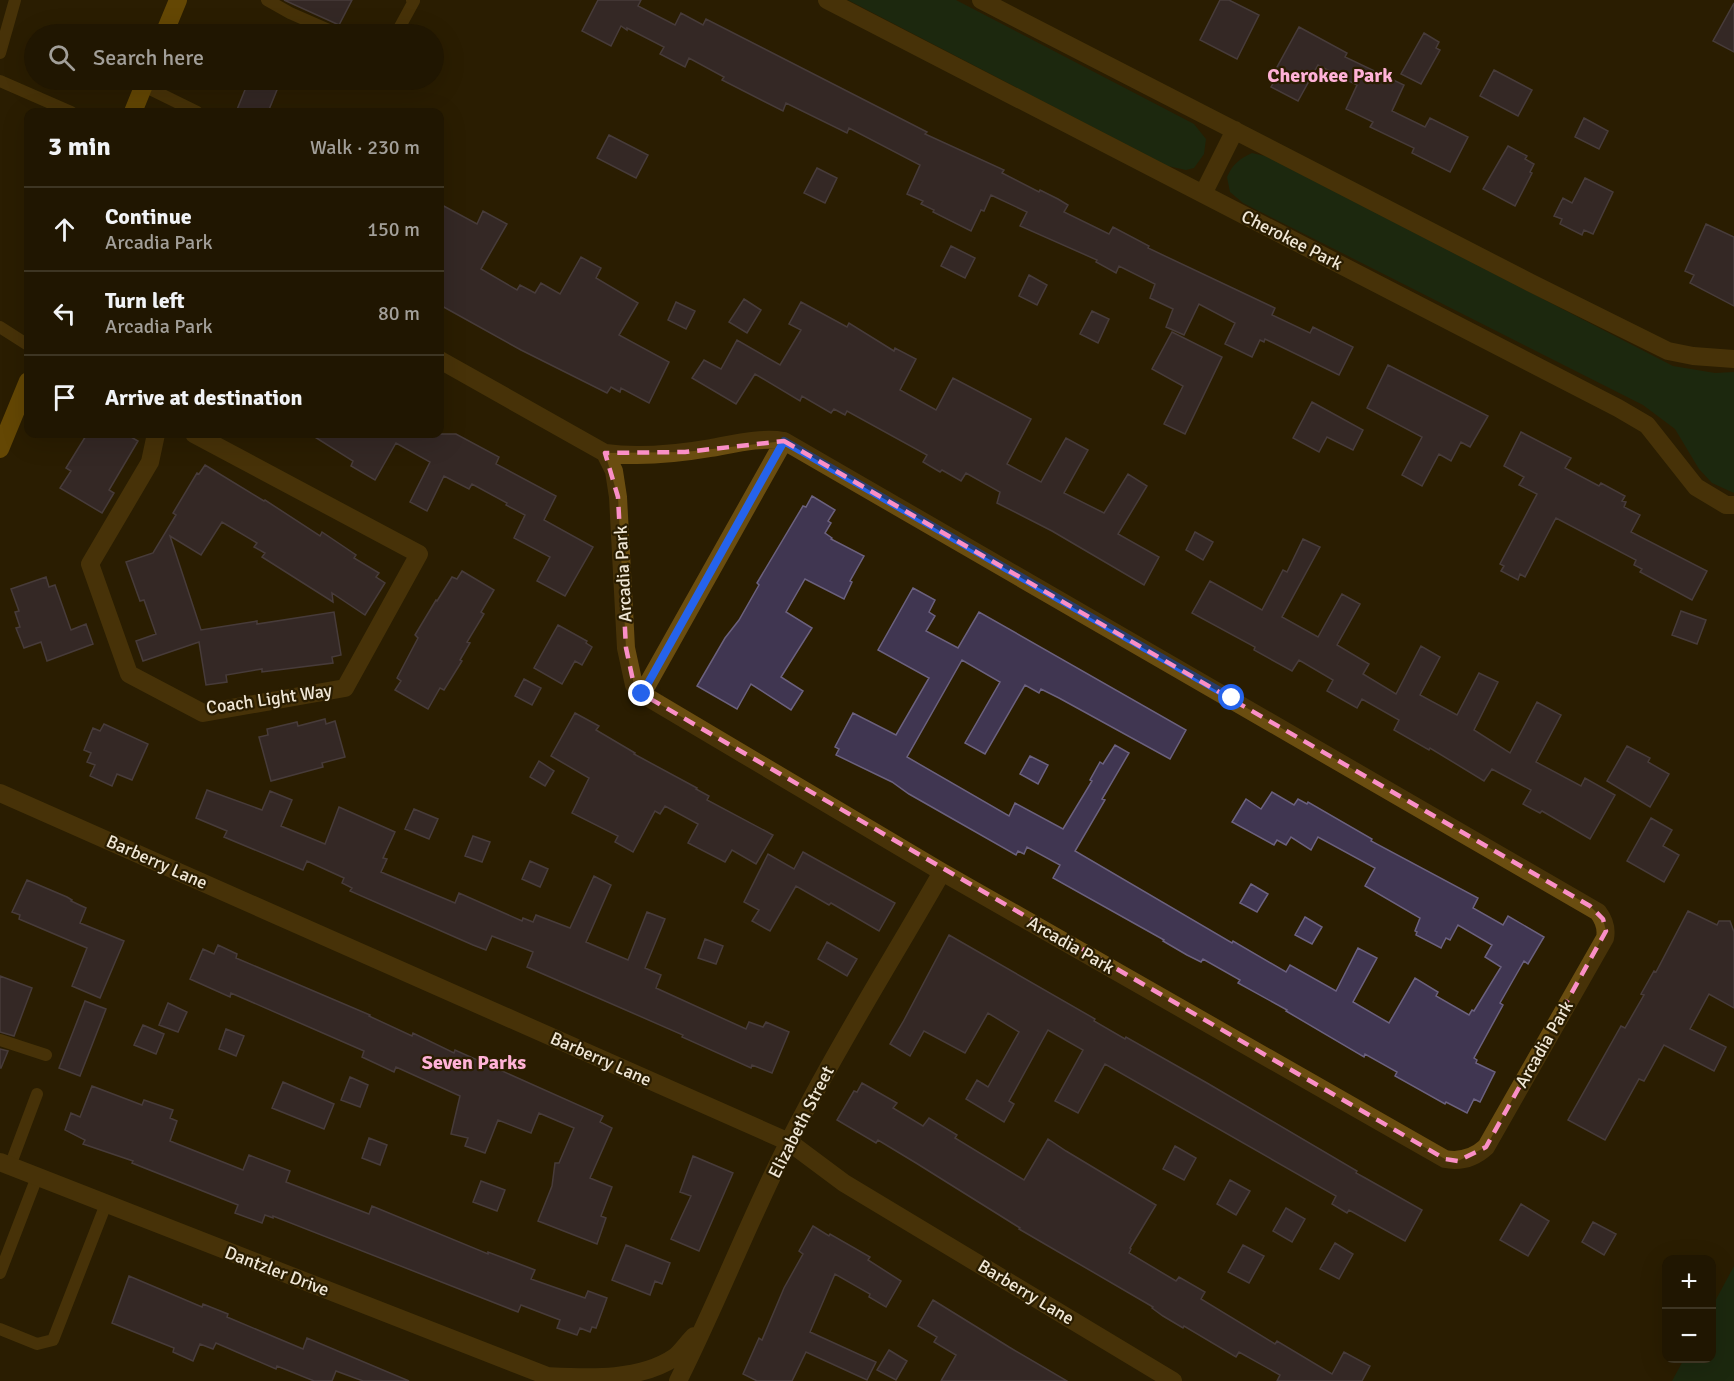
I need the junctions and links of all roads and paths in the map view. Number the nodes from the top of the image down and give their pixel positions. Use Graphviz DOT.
graph roads {
  1 [pos="15,0"];
  2 [pos="178,0"];
  3 [pos="267,0"];
  4 [pos="412,0"];
  5 [pos="827,0"];
  6 [pos="981,0"];
  7 [pos="168,24"];
  8 [pos="315,24"];
  9 [pos="401,24"];
  10 [pos="0,53"];
  11 [pos="0,81"];
  12 [pos="142,90"];
  13 [pos="159,90"];
  14 [pos="62,108"];
  15 [pos="135,108"];
  16 [pos="190,108"];
  17 [pos="1235,130"];
  18 [pos="1203,194"];
  19 [pos="0,327"];
  20 [pos="24,342"];
  21 [pos="1734,359"];
  22 [pos="444,362"];
  23 [pos="24,388"];
  24 [pos="6,417"];
  25 [pos="155,438"];
  26 [pos="202,438"];
  27 [pos="784,441"];
  28 [pos="0,449"];
  29 [pos="605,453"];
  30 [pos="1734,505"];
  31 [pos="642,694"];
  32 [pos="0,793"];
  33 [pos="942,872"];
  34 [pos="0,1040"];
  35 [pos="46,1055"];
  36 [pos="37,1094"];
  37 [pos="789,1142"];
  38 [pos="5,1164"];
  39 [pos="37,1177"];
  40 [pos="106,1204"];
  41 [pos="0,1273"];
  42 [pos="709,1319"];
  43 [pos="0,1329"];
  44 [pos="550,1379"];
  45 [pos="678,1381"];
  46 [pos="1173,1381"];
  1 -- 10 [label="lane"];
  2 -- 7 [label="main road"];
  3 -- 8 [label="lane"];
  4 -- 9 [label="lane"];
  5 -- 18 [label="street, Cherokee Park"];
  6 -- 17 [label="street"];
  11 -- 14 [label="lane"];
  12 -- 15 [label="main road"];
  13 -- 16 [label="lane"];
  17 -- 18 [label="street"];
  17 -- 21 [label="street"];
  18 -- 30 [label="street, Cherokee Park"];
  19 -- 20 [label="lane"];
  22 -- 29 [label="street"];
  23 -- 24 [label="main road"];
  24 -- 28 [label="main road"];
  25 -- 26 [label="street, Coach Light Way"];
  27 -- 29 [label="street"];
  27 -- 31 [label="street"];
  27 -- 33 [label="street, Arcadia Park"];
  29 -- 31 [label="street, Arcadia Park"];
  31 -- 33 [label="street, Arcadia Park"];
  32 -- 37 [label="street, Barberry Lane"];
  33 -- 37 [label="street, Elizabeth Street"];
  34 -- 35 [label="lane"];
  36 -- 38 [label="lane"];
  37 -- 42 [label="street, Elizabeth Street"];
  37 -- 46 [label="street, Barberry Lane"];
  38 -- 39 [label="street, Dantzler Drive"];
  39 -- 40 [label="street, Dantzler Drive"];
  39 -- 41 [label="lane"];
  40 -- 43 [label="lane"];
  40 -- 44 [label="street, Dantzler Drive"];
  42 -- 44 [label="street, Dantzler Drive"];
  42 -- 45 [label="street, Elizabeth Street"];
}
